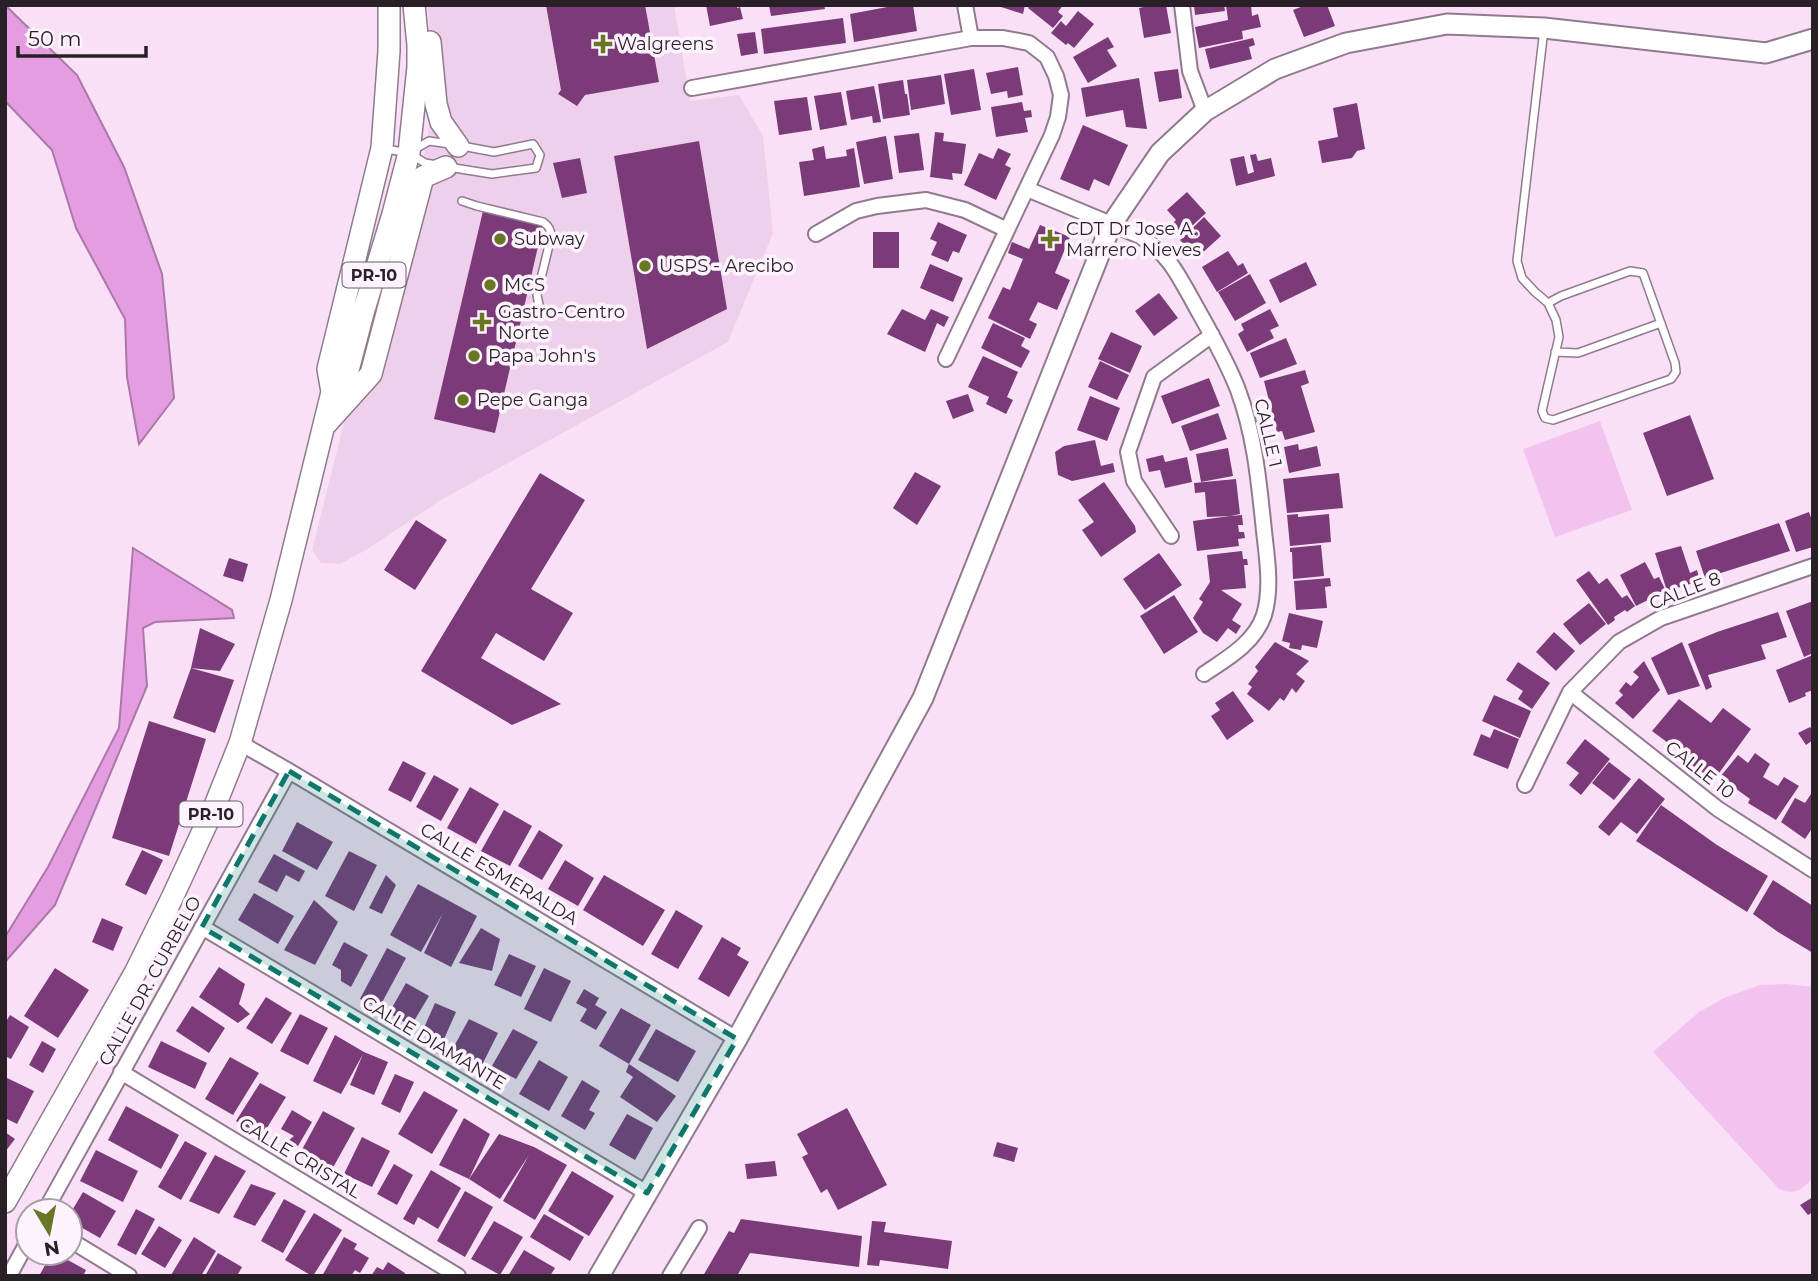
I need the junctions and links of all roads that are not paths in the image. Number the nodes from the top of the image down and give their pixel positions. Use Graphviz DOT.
graph roads {
  1 [pos="389,5"];
  2 [pos="965,5"];
  3 [pos="1182,5"];
  4 [pos="415,11"];
  5 [pos="1544,28"];
  6 [pos="971,38"];
  7 [pos="1813,39"];
  8 [pos="692,88"];
  9 [pos="1205,111"];
  10 [pos="458,146"];
  11 [pos="382,148"];
  12 [pos="409,153"];
  13 [pos="446,167"];
  14 [pos="1027,188"];
  15 [pos="463,201"];
  16 [pos="1111,225"];
  17 [pos="1007,230"];
  18 [pos="816,234"];
  19 [pos="1548,303"];
  20 [pos="539,305"];
  21 [pos="1661,323"];
  22 [pos="1212,335"];
  23 [pos="1555,352"];
  24 [pos="946,359"];
  25 [pos="332,393"];
  26 [pos="324,425"];
  27 [pos="1171,536"];
  28 [pos="1813,566"];
  29 [pos="1204,674"];
  30 [pos="1570,692"];
  31 [pos="240,743"];
  32 [pos="289,771"];
  33 [pos="1525,785"];
  34 [pos="1813,870"];
  35 [pos="202,927"];
  36 [pos="737,1039"];
  37 [pos="121,1072"];
  38 [pos="647,1193"];
  39 [pos="53,1197"];
  40 [pos="5,1202"];
  41 [pos="699,1228"];
  42 [pos="84,1249"];
  43 [pos="129,1276"];
  44 [pos="458,1276"];
  45 [pos="598,1276"];
  46 [pos="670,1276"];
  1 -- 11 [label="main road, PR-10"];
  2 -- 6 [label="street"];
  3 -- 9 [label="street"];
  4 -- 10 [label="main road"];
  4 -- 12 [label="main road, PR-10"];
  5 -- 7 [label="street"];
  5 -- 9 [label="street"];
  5 -- 19 [label="lane"];
  6 -- 8 [label="street"];
  6 -- 14 [label="street"];
  9 -- 16 [label="street"];
  10 -- 12 [label="lane"];
  10 -- 13 [label="lane"];
  11 -- 12 [label="lane"];
  11 -- 25 [label="main road, PR-10"];
  12 -- 13 [label="lane"];
  12 -- 25 [label="main road, PR-10"];
  13 -- 26 [label="main road"];
  14 -- 16 [label="street, CALLE 1"];
  14 -- 17 [label="street"];
  15 -- 20 [label="lane"];
  16 -- 22 [label="street, CALLE 1"];
  16 -- 36 [label="street"];
  17 -- 18 [label="street"];
  17 -- 24 [label="street"];
  19 -- 21 [label="lane"];
  19 -- 23 [label="lane"];
  21 -- 23 [label="lane"];
  21 -- 23 [label="lane"];
  22 -- 27 [label="street"];
  22 -- 29 [label="street, CALLE 1"];
  25 -- 26 [label="main road, PR-10"];
  26 -- 31 [label="main road, PR-10"];
  28 -- 30 [label="street, CALLE 8"];
  30 -- 33 [label="street, CALLE 8"];
  30 -- 34 [label="street, CALLE 10"];
  31 -- 32 [label="street, CALLE ESMERALDA"];
  31 -- 40 [label="main road, PR-10"];
  32 -- 35 [label="street, CALLE DR. CURBELO"];
  32 -- 36 [label="street, CALLE ESMERALDA"];
  35 -- 37 [label="street, CALLE DR. CURBELO"];
  35 -- 38 [label="street, CALLE DIAMANTE"];
  36 -- 38 [label="street"];
  37 -- 39 [label="street, CALLE DR. CURBELO"];
  37 -- 44 [label="street, CALLE CRISTAL"];
  38 -- 45 [label="street"];
  41 -- 46 [label="street"];
  42 -- 43 [label="street"];
}
